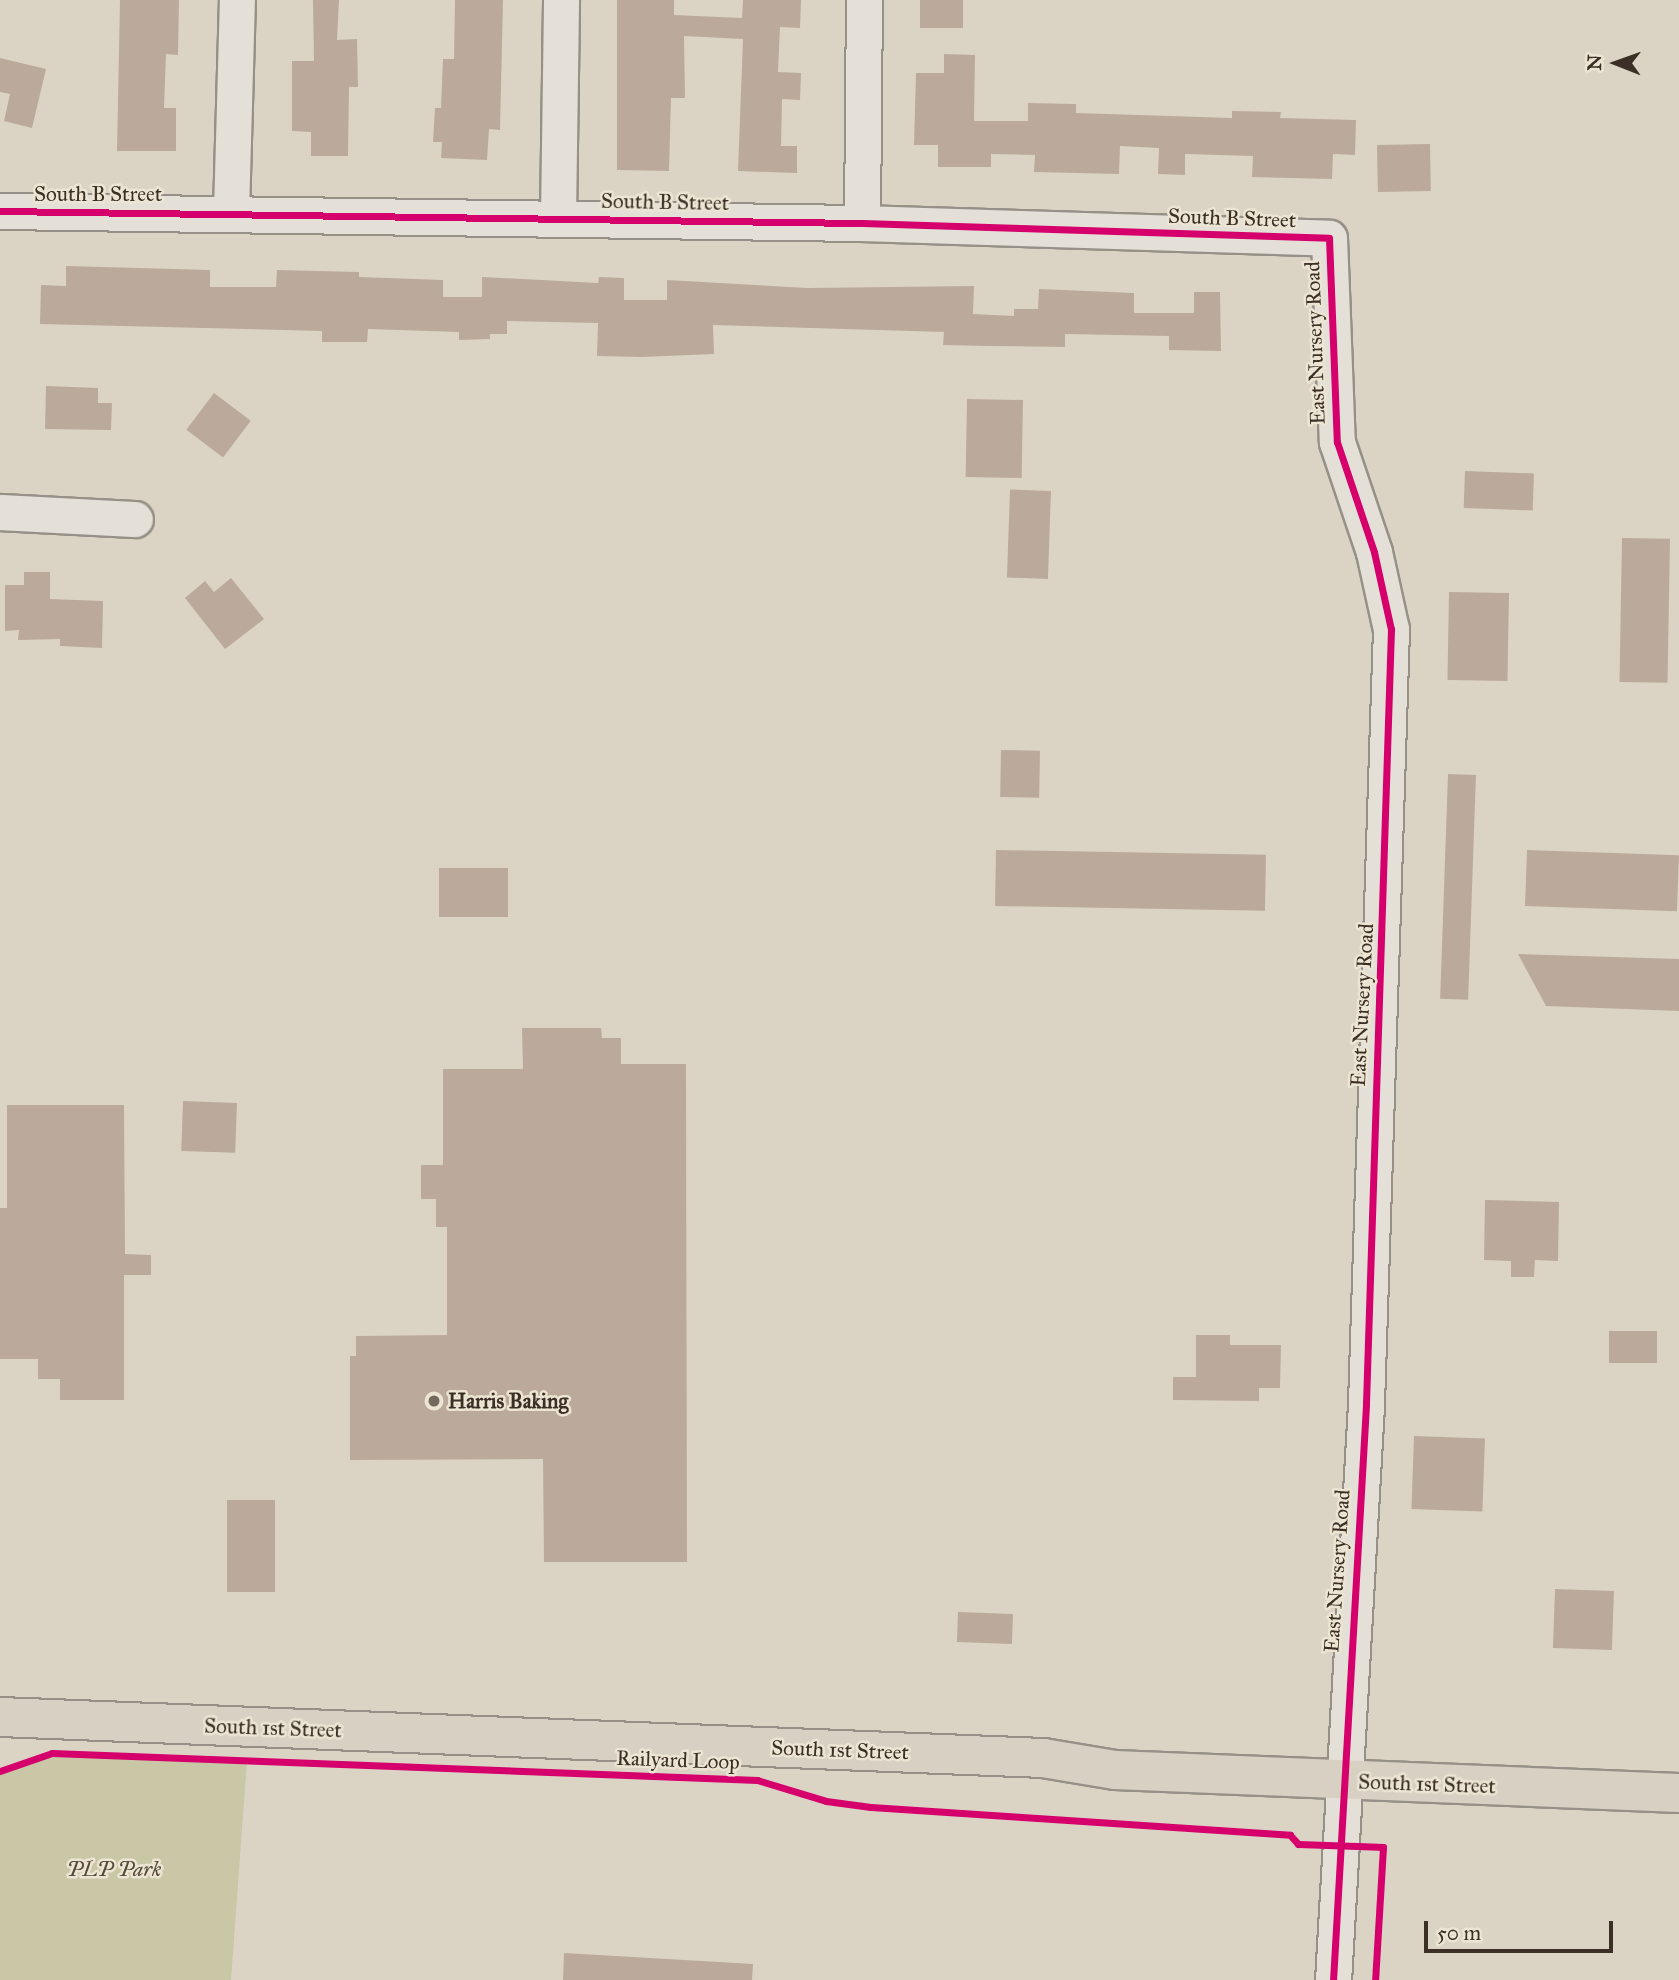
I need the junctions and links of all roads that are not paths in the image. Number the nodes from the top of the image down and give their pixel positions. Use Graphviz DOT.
graph roads {
  1 [pos="237,0"];
  2 [pos="561,0"];
  3 [pos="864,0"];
  4 [pos="0,211"];
  5 [pos="231,212"];
  6 [pos="558,218"];
  7 [pos="862,223"];
  8 [pos="1329,238"];
  9 [pos="0,512"];
  10 [pos="135,519"];
  11 [pos="0,1717"];
  12 [pos="1341,1781"];
  13 [pos="1679,1793"];
  14 [pos="1333,1980"];
  1 -- 5 [label="street"];
  2 -- 6 [label="street"];
  3 -- 7 [label="street"];
  4 -- 5 [label="street, South B Street"];
  5 -- 6 [label="street, South B Street"];
  6 -- 7 [label="street, South B Street"];
  7 -- 8 [label="street, South B Street"];
  8 -- 12 [label="street, East Nursery Road"];
  9 -- 10 [label="street"];
  11 -- 12 [label="main road, South 1st Street"];
  12 -- 13 [label="main road, South 1st Street"];
  12 -- 14 [label="street, East Nursery Road"];
}
